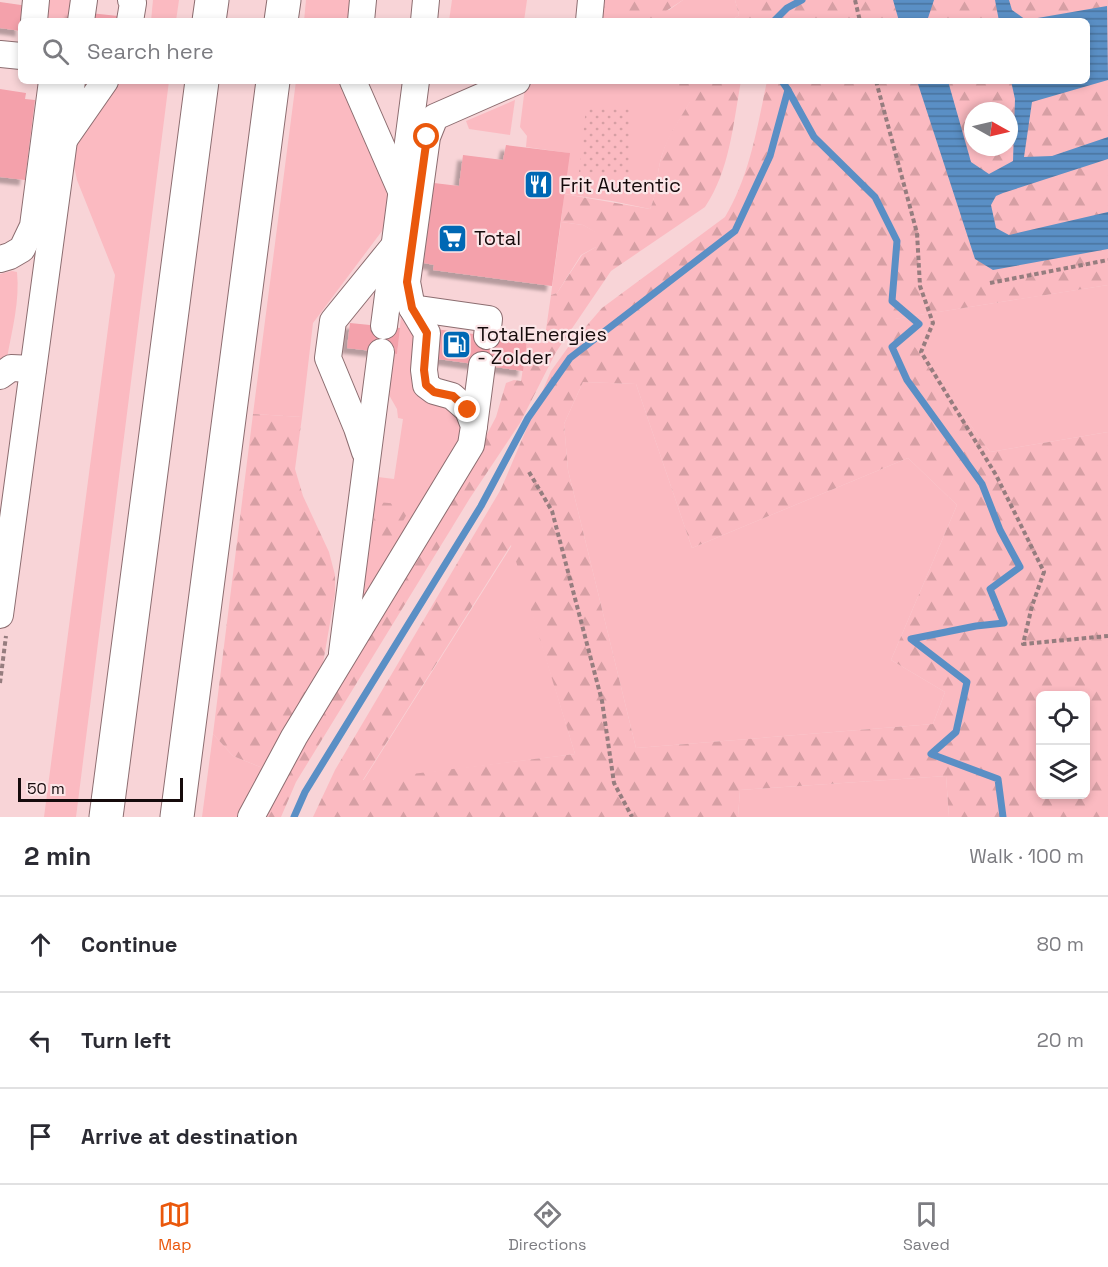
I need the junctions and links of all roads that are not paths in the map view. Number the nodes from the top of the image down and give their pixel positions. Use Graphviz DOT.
graph roads {
  1 [pos="36,0"];
  2 [pos="84,0"];
  3 [pos="131,0"];
  4 [pos="212,0"];
  5 [pos="284,0"];
  6 [pos="363,0"];
  7 [pos="426,0"];
  8 [pos="591,0"];
  9 [pos="34,18"];
  10 [pos="81,18"];
  11 [pos="130,18"];
  12 [pos="209,18"];
  13 [pos="281,18"];
  14 [pos="361,18"];
  15 [pos="424,18"];
  16 [pos="589,18"];
  17 [pos="0,54"];
  18 [pos="18,56"];
  19 [pos="52,84"];
  20 [pos="72,84"];
  21 [pos="103,84"];
  22 [pos="201,84"];
  23 [pos="273,84"];
  24 [pos="354,84"];
  25 [pos="416,84"];
  26 [pos="511,84"];
  27 [pos="64,141"];
  28 [pos="401,191"];
  29 [pos="394,246"];
  30 [pos="0,259"];
  31 [pos="412,308"];
  32 [pos="384,326"];
  33 [pos="487,336"];
  34 [pos="381,352"];
  35 [pos="482,365"];
  36 [pos="33,369"];
  37 [pos="0,376"];
  38 [pos="474,426"];
  39 [pos="367,458"];
  40 [pos="4,559"];
  41 [pos="0,615"];
  42 [pos="341,663"];
  43 [pos="106,817"];
  44 [pos="177,817"];
  45 [pos="250,817"];
  1 -- 9 [label="lane"];
  2 -- 10 [label="lane"];
  3 -- 11 [label="lane"];
  4 -- 12 [label="highway"];
  5 -- 13 [label="highway"];
  6 -- 14 [label="lane"];
  7 -- 15 [label="lane"];
  8 -- 16 [label="lane"];
  17 -- 18 [label="lane"];
  19 -- 30 [label="lane"];
  20 -- 27 [label="lane"];
  21 -- 27 [label="lane"];
  22 -- 43 [label="highway"];
  23 -- 44 [label="highway"];
  24 -- 28 [label="lane"];
  25 -- 28 [label="lane"];
  26 -- 31 [label="lane"];
  27 -- 36 [label="lane"];
  28 -- 29 [label="lane"];
  29 -- 32 [label="lane"];
  29 -- 39 [label="lane"];
  31 -- 33 [label="lane"];
  31 -- 38 [label="lane"];
  34 -- 39 [label="lane"];
  35 -- 38 [label="lane"];
  36 -- 37 [label="lane"];
  36 -- 40 [label="lane"];
  38 -- 42 [label="lane"];
  39 -- 42 [label="lane"];
  40 -- 41 [label="lane"];
  42 -- 45 [label="lane"];
}
